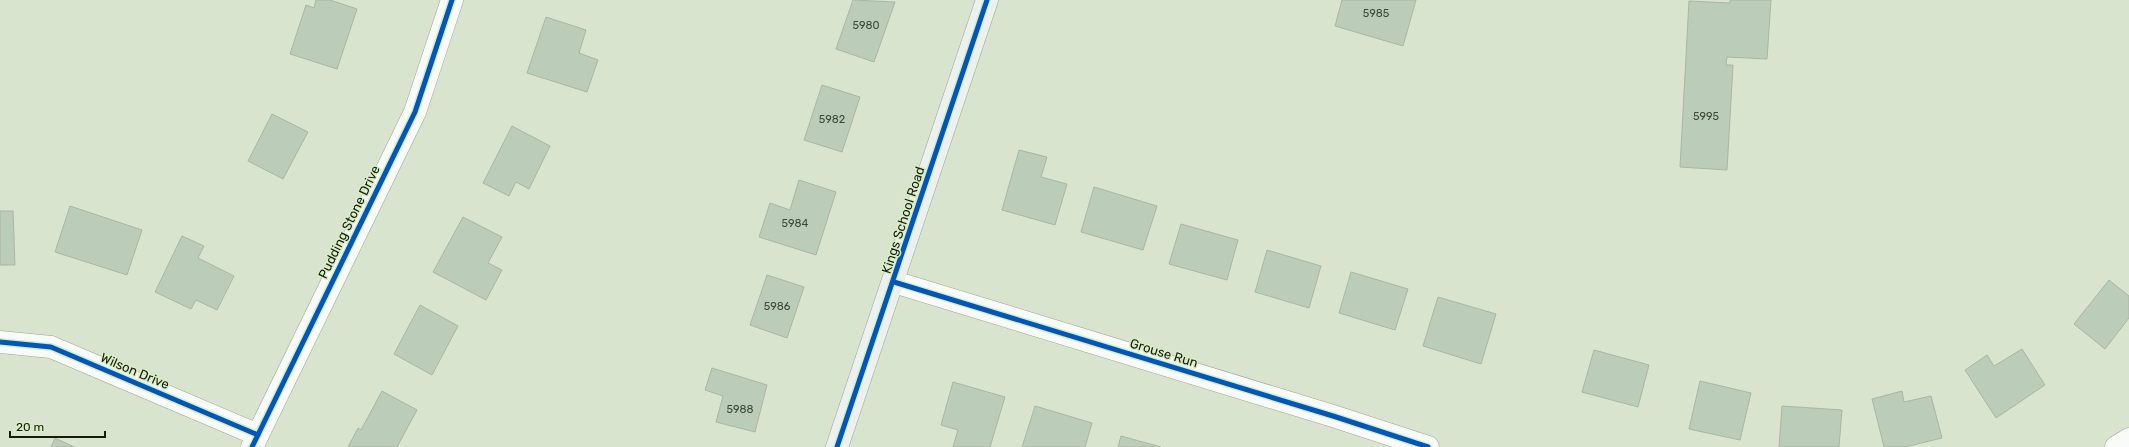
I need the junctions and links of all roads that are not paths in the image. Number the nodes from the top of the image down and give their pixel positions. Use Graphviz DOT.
graph roads {
  1 [pos="452,0"];
  2 [pos="987,0"];
  3 [pos="894,282"];
  4 [pos="0,342"];
  5 [pos="2129,439"];
  6 [pos="255,441"];
  7 [pos="837,447"];
  8 [pos="1428,447"];
  9 [pos="2116,447"];
  1 -- 6 [label="street, Pudding Stone Drive"];
  2 -- 3 [label="street, Kings School Road"];
  3 -- 7 [label="street, Kings School Road"];
  3 -- 8 [label="street, Grouse Run"];
  4 -- 6 [label="street, Wilson Drive"];
  5 -- 9 [label="street"];
}
